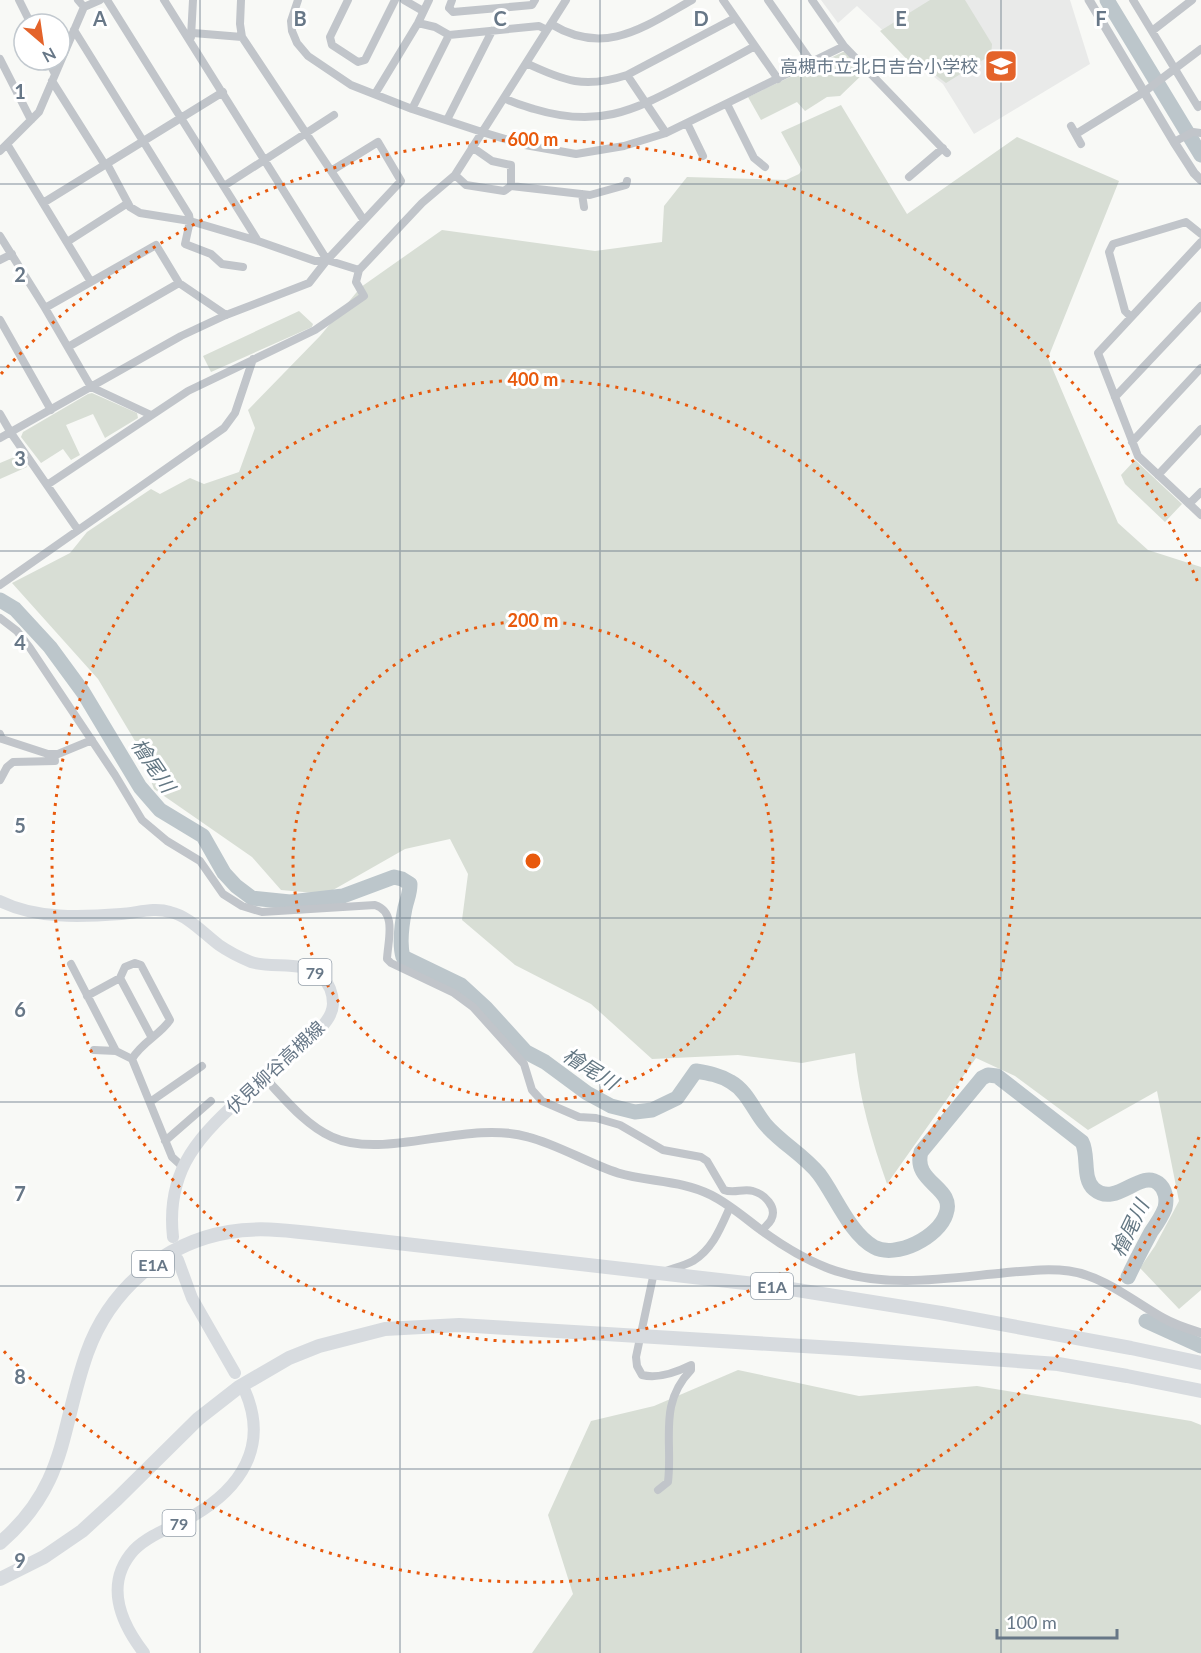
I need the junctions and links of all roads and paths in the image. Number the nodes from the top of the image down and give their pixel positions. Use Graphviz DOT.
graph roads {
  1 [pos="78,0"];
  2 [pos="100,0"];
  3 [pos="107,0"];
  4 [pos="164,0"];
  5 [pos="193,0"];
  6 [pos="241,0"];
  7 [pos="298,0"];
  8 [pos="348,0"];
  9 [pos="395,0"];
  10 [pos="404,0"];
  11 [pos="429,0"];
  12 [pos="452,0"];
  13 [pos="536,0"];
  14 [pos="566,0"];
  15 [pos="692,0"];
  16 [pos="723,0"];
  17 [pos="768,0"];
  18 [pos="812,0"];
  19 [pos="1089,0"];
  20 [pos="1133,0"];
  21 [pos="1192,0"];
  22 [pos="84,8"];
  23 [pos="423,11"];
  24 [pos="735,18"];
  25 [pos="418,23"];
  26 [pos="549,27"];
  27 [pos="74,30"];
  28 [pos="492,31"];
  29 [pos="1152,31"];
  30 [pos="449,35"];
  31 [pos="191,37"];
  32 [pos="242,37"];
  33 [pos="755,46"];
  34 [pos="844,46"];
  35 [pos="1201,49"];
  36 [pos="0,59"];
  37 [pos="526,63"];
  38 [pos="812,63"];
  39 [pos="1175,69"];
  40 [pos="52,72"];
  41 [pos="627,75"];
  42 [pos="54,77"];
  43 [pos="778,79"];
  44 [pos="223,92"];
  45 [pos="1144,92"];
  46 [pos="375,94"];
  47 [pos="504,98"];
  48 [pos="646,104"];
  49 [pos="727,104"];
  50 [pos="1201,105"];
  51 [pos="412,109"];
  52 [pos="333,115"];
  53 [pos="181,118"];
  54 [pos="31,120"];
  55 [pos="447,120"];
  56 [pos="687,123"];
  57 [pos="1071,126"];
  58 [pos="482,132"];
  59 [pos="305,133"];
  60 [pos="666,133"];
  61 [pos="1201,133"];
  62 [pos="1076,134"];
  63 [pos="144,141"];
  64 [pos="1174,142"];
  65 [pos="7,144"];
  66 [pos="1081,144"];
  67 [pos="472,147"];
  68 [pos="0,151"];
  69 [pos="703,156"];
  70 [pos="265,159"];
  71 [pos="106,165"];
  72 [pos="765,166"];
  73 [pos="331,171"];
  74 [pos="454,175"];
  75 [pos="1199,175"];
  76 [pos="909,177"];
  77 [pos="627,181"];
  78 [pos="224,186"];
  79 [pos="511,186"];
  80 [pos="582,194"];
  81 [pos="44,203"];
  82 [pos="128,203"];
  83 [pos="584,207"];
  84 [pos="363,219"];
  85 [pos="190,221"];
  86 [pos="1201,234"];
  87 [pos="0,236"];
  88 [pos="258,241"];
  89 [pos="67,242"];
  90 [pos="1201,243"];
  91 [pos="12,254"];
  92 [pos="0,260"];
  93 [pos="327,260"];
  94 [pos="238,269"];
  95 [pos="359,270"];
  96 [pos="91,282"];
  97 [pos="179,283"];
  98 [pos="1201,306"];
  99 [pos="45,308"];
  100 [pos="226,315"];
  101 [pos="1131,317"];
  102 [pos="0,320"];
  103 [pos="68,347"];
  104 [pos="253,359"];
  105 [pos="1201,368"];
  106 [pos="91,387"];
  107 [pos="1115,397"];
  108 [pos="51,410"];
  109 [pos="0,414"];
  110 [pos="151,415"];
  111 [pos="1201,429"];
  112 [pos="11,433"];
  113 [pos="0,438"];
  114 [pos="1132,442"];
  115 [pos="1158,475"];
  116 [pos="47,485"];
  117 [pos="1201,492"];
  118 [pos="1189,504"];
  119 [pos="1201,514"];
  120 [pos="78,530"];
  121 [pos="0,585"];
  122 [pos="0,618"];
  123 [pos="0,734"];
  124 [pos="92,740"];
  125 [pos="54,754"];
  126 [pos="0,780"];
  127 [pos="0,901"];
  128 [pos="71,964"];
  129 [pos="120,978"];
  130 [pos="87,996"];
  131 [pos="152,1038"];
  132 [pos="94,1050"];
  133 [pos="116,1051"];
  134 [pos="132,1059"];
  135 [pos="202,1066"];
  136 [pos="264,1077"];
  137 [pos="211,1101"];
  138 [pos="150,1102"];
  139 [pos="165,1141"];
  140 [pos="183,1167"];
  141 [pos="730,1207"];
  142 [pos="762,1231"];
  143 [pos="173,1237"];
  144 [pos="178,1260"];
  145 [pos="1201,1333"];
  146 [pos="1201,1363"];
  147 [pos="235,1373"];
  148 [pos="245,1391"];
  149 [pos="1201,1391"];
  150 [pos="658,1490"];
  151 [pos="0,1543"];
  152 [pos="0,1579"];
  153 [pos="144,1653"];
  1 -- 22 [label="street"];
  2 -- 22 [label="street"];
  3 -- 53 [label="street"];
  4 -- 31 [label="street"];
  5 -- 31 [label="street"];
  6 -- 32 [label="street"];
  7 -- 46 [label="street"];
  8 -- 9 [label="street"];
  10 -- 23 [label="street"];
  11 -- 23 [label="street"];
  12 -- 13 [label="street"];
  14 -- 26 [label="street"];
  15 -- 26 [label="street"];
  16 -- 24 [label="street"];
  17 -- 38 [label="street"];
  18 -- 34 [label="street"];
  19 -- 45 [label="street"];
  20 -- 29 [label="street"];
  21 -- 29 [label="street"];
  22 -- 27 [label="street"];
  23 -- 25 [label="street"];
  24 -- 33 [label="street"];
  24 -- 41 [label="street"];
  25 -- 30 [label="street"];
  25 -- 46 [label="street"];
  26 -- 28 [label="street"];
  26 -- 37 [label="street"];
  27 -- 42 [label="street"];
  27 -- 63 [label="street"];
  28 -- 30 [label="street"];
  28 -- 55 [label="street"];
  29 -- 39 [label="street"];
  30 -- 51 [label="street"];
  31 -- 32 [label="street"];
  31 -- 44 [label="street"];
  32 -- 59 [label="street"];
  33 -- 43 [label="street"];
  33 -- 48 [label="street"];
  34 -- 38 [label="street"];
  34 -- 76 [label="street"];
  35 -- 39 [label="street"];
  36 -- 54 [label="street"];
  37 -- 41 [label="street"];
  37 -- 47 [label="street"];
  38 -- 43 [label="street"];
  39 -- 45 [label="street"];
  39 -- 50 [label="street"];
  40 -- 42 [label="street"];
  41 -- 48 [label="street"];
  42 -- 54 [label="street"];
  42 -- 71 [label="street"];
  43 -- 49 [label="street"];
  44 -- 53 [label="street"];
  44 -- 70 [label="street"];
  45 -- 62 [label="street"];
  45 -- 64 [label="street"];
  46 -- 51 [label="street"];
  47 -- 48 [label="street"];
  47 -- 58 [label="street"];
  48 -- 60 [label="street"];
  49 -- 56 [label="street"];
  49 -- 72 [label="street"];
  51 -- 55 [label="street"];
  52 -- 59 [label="street"];
  53 -- 63 [label="street"];
  53 -- 78 [label="street"];
  54 -- 65 [label="street"];
  55 -- 58 [label="street"];
  56 -- 60 [label="street"];
  56 -- 69 [label="street"];
  57 -- 62 [label="street"];
  58 -- 60 [label="street"];
  58 -- 67 [label="street"];
  59 -- 70 [label="street"];
  59 -- 73 [label="street"];
  61 -- 64 [label="street"];
  62 -- 66 [label="street"];
  63 -- 71 [label="street"];
  63 -- 85 [label="street"];
  64 -- 75 [label="street"];
  65 -- 68 [label="street"];
  65 -- 81 [label="street"];
  67 -- 74 [label="street"];
  67 -- 79 [label="street"];
  70 -- 78 [label="street"];
  70 -- 93 [label="street"];
  71 -- 81 [label="street"];
  71 -- 82 [label="street"];
  73 -- 84 [label="street"];
  73 -- 84 [label="street"];
  74 -- 79 [label="street"];
  74 -- 95 [label="street"];
  77 -- 80 [label="street"];
  78 -- 88 [label="street"];
  79 -- 80 [label="street"];
  80 -- 83 [label="street"];
  81 -- 89 [label="street"];
  82 -- 85 [label="street"];
  82 -- 89 [label="street"];
  84 -- 93 [label="street"];
  85 -- 88 [label="street"];
  85 -- 94 [label="street"];
  86 -- 101 [label="street"];
  87 -- 91 [label="street"];
  88 -- 93 [label="street"];
  89 -- 96 [label="street"];
  90 -- 101 [label="street"];
  91 -- 92 [label="street"];
  91 -- 99 [label="street"];
  93 -- 95 [label="street"];
  93 -- 100 [label="street"];
  95 -- 104 [label="street"];
  96 -- 97 [label="street"];
  96 -- 99 [label="street"];
  97 -- 100 [label="street"];
  97 -- 103 [label="street"];
  98 -- 107 [label="street"];
  99 -- 103 [label="street"];
  100 -- 106 [label="street"];
  101 -- 107 [label="street"];
  102 -- 108 [label="street"];
  103 -- 106 [label="street"];
  104 -- 110 [label="street"];
  104 -- 120 [label="street"];
  105 -- 114 [label="street"];
  106 -- 108 [label="street"];
  106 -- 110 [label="street"];
  107 -- 114 [label="street"];
  108 -- 112 [label="street"];
  109 -- 112 [label="street"];
  110 -- 116 [label="street"];
  111 -- 115 [label="street"];
  112 -- 113 [label="street"];
  112 -- 116 [label="street"];
  114 -- 115 [label="street"];
  115 -- 118 [label="street"];
  116 -- 120 [label="street"];
  117 -- 118 [label="street"];
  118 -- 119 [label="street"];
  120 -- 121 [label="street"];
  122 -- 124 [label="street"];
  123 -- 125 [label="street"];
  124 -- 125 [label="street"];
  124 -- 142 [label="street"];
  125 -- 126 [label="street"];
  127 -- 136 [label="main road, 伏見柳谷高槻線 / 79"];
  128 -- 130 [label="street"];
  129 -- 130 [label="street"];
  129 -- 131 [label="street"];
  129 -- 131 [label="street"];
  130 -- 133 [label="street"];
  131 -- 134 [label="street"];
  132 -- 133 [label="street"];
  133 -- 134 [label="street"];
  134 -- 138 [label="street"];
  135 -- 138 [label="street"];
  136 -- 140 [label="main road, 伏見柳谷高槻線 / 79"];
  136 -- 141 [label="street"];
  137 -- 139 [label="street"];
  138 -- 139 [label="street"];
  139 -- 140 [label="street"];
  140 -- 143 [label="main road, 伏見柳谷高槻線 / 79"];
  141 -- 142 [label="street"];
  141 -- 150 [label="street"];
  142 -- 145 [label="street"];
  144 -- 147 [label="main road"];
  146 -- 151 [label="highway, E1A"];
  148 -- 153 [label="main road, 79"];
  149 -- 152 [label="highway"];
}
